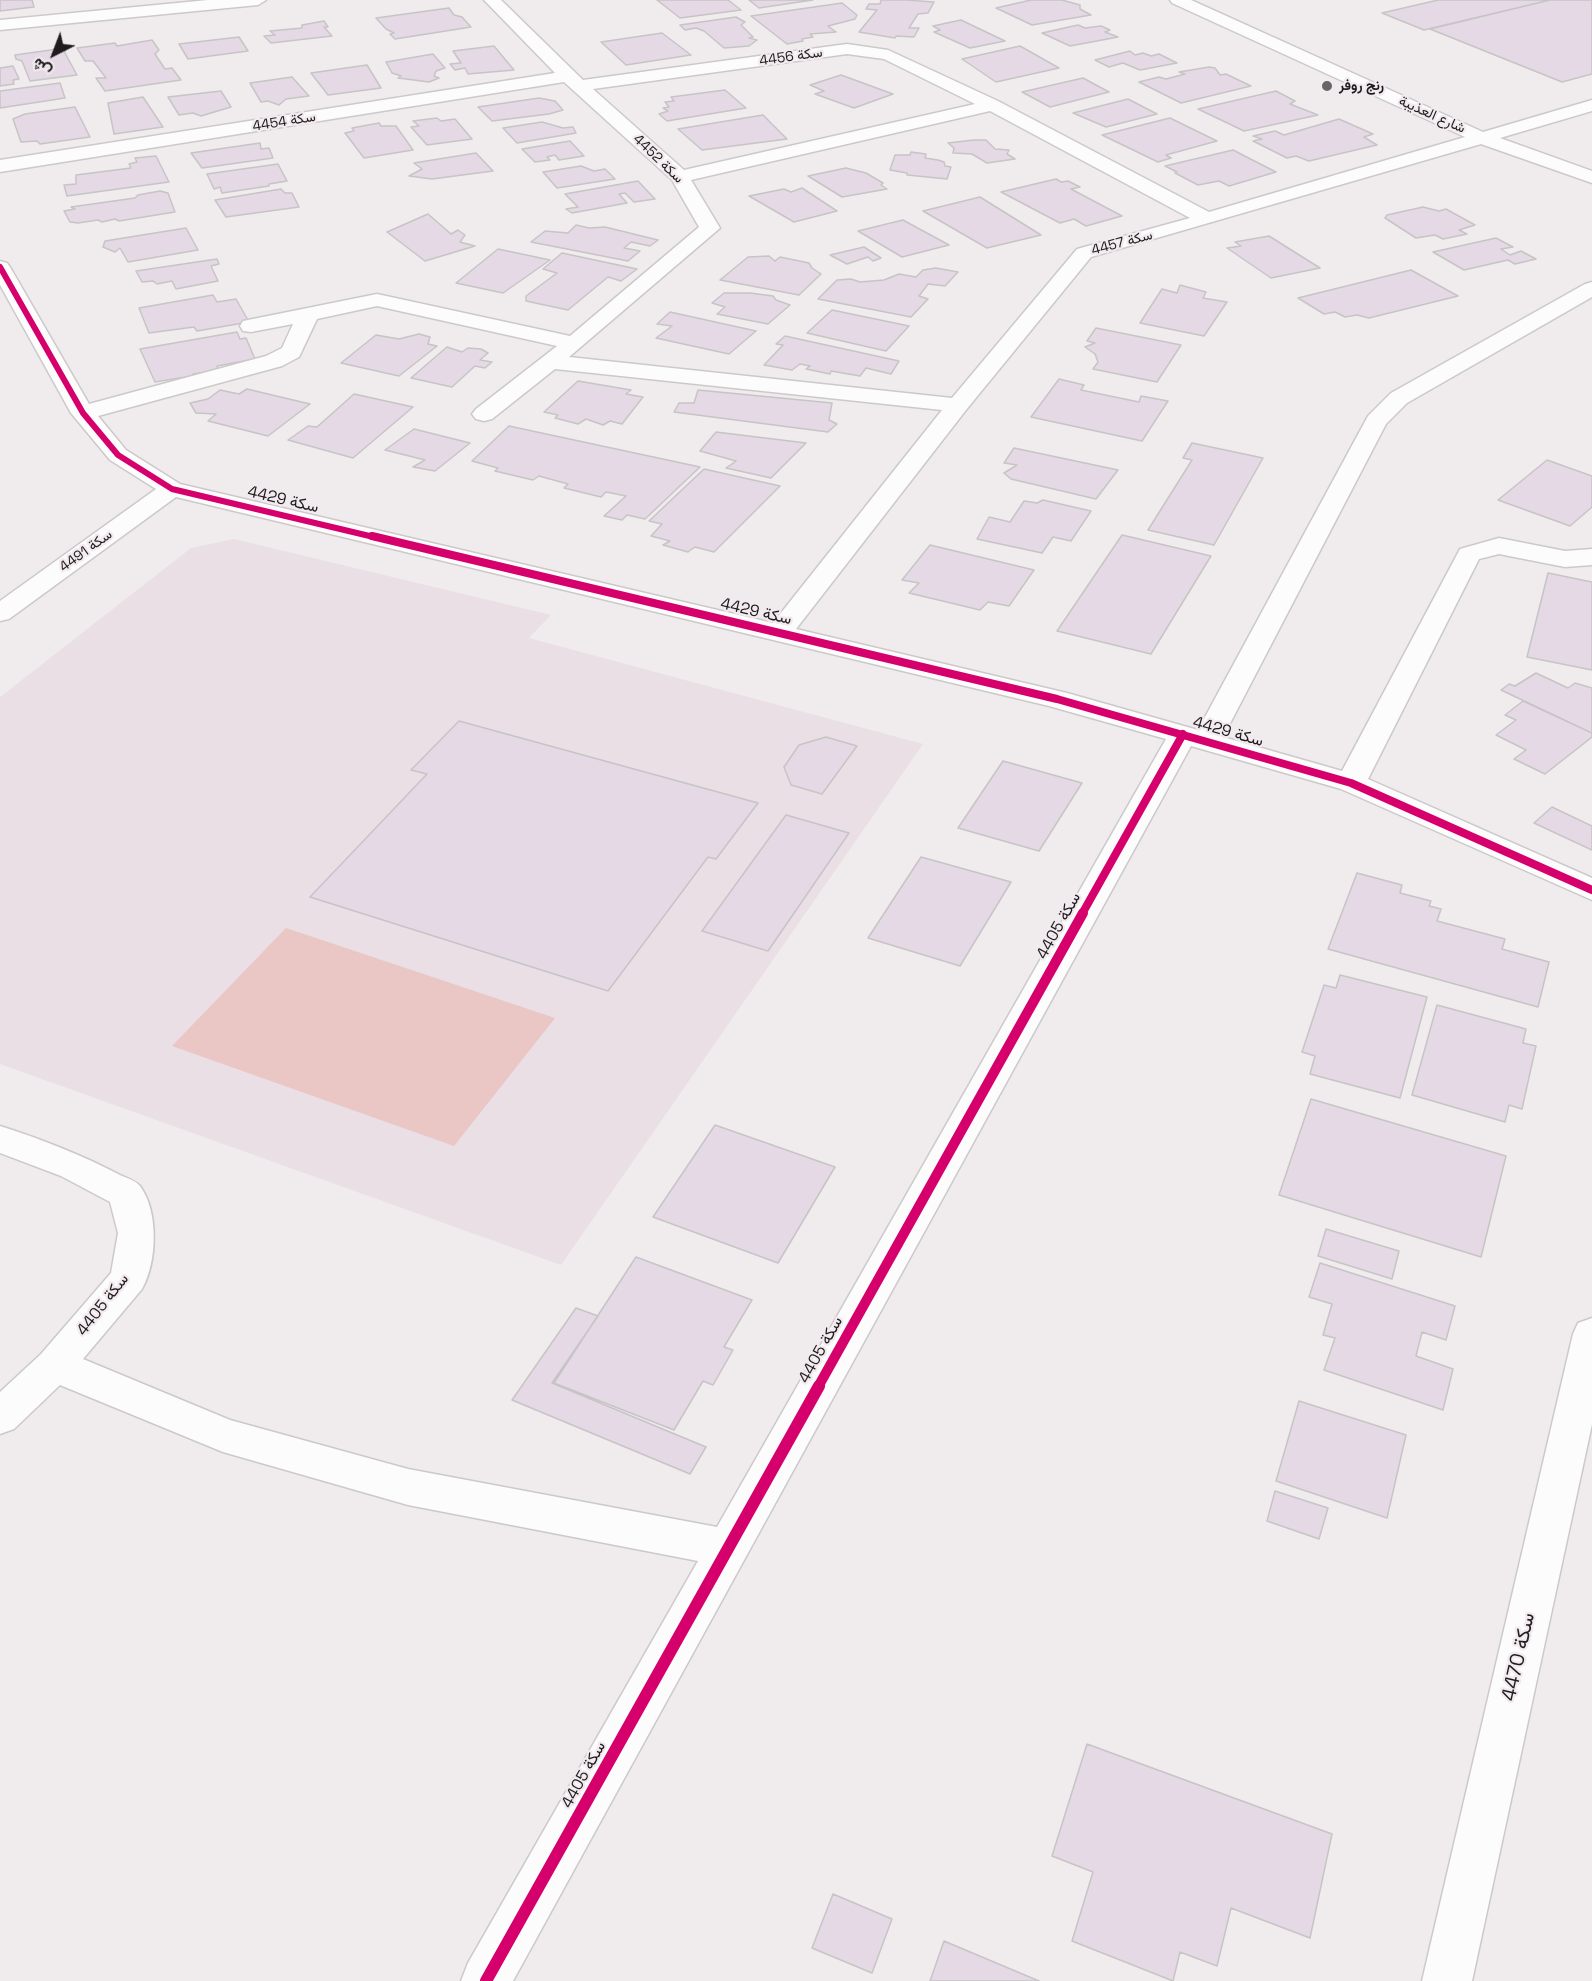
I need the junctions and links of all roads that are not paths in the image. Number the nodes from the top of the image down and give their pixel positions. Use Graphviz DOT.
graph roads {
  1 [pos="258,0"];
  2 [pos="492,0"];
  3 [pos="1178,0"];
  4 [pos="0,25"];
  5 [pos="574,81"];
  6 [pos="992,105"];
  7 [pos="1592,105"];
  8 [pos="1482,138"];
  9 [pos="0,166"];
  10 [pos="680,177"];
  11 [pos="1592,177"];
  12 [pos="1207,219"];
  13 [pos="0,267"];
  14 [pos="1592,288"];
  15 [pos="308,314"];
  16 [pos="251,327"];
  17 [pos="574,343"];
  18 [pos="550,362"];
  19 [pos="958,405"];
  20 [pos="83,413"];
  21 [pos="484,414"];
  22 [pos="172,489"];
  23 [pos="1592,557"];
  24 [pos="0,613"];
  25 [pos="779,633"];
  26 [pos="1195,738"];
  27 [pos="1350,783"];
  28 [pos="1592,890"];
  29 [pos="0,1139"];
  30 [pos="1592,1334"];
  31 [pos="55,1365"];
  32 [pos="0,1417"];
  33 [pos="728,1548"];
  34 [pos="486,1981"];
  35 [pos="1447,1981"];
  1 -- 4 [label="street"];
  2 -- 5 [label="street, سكة 4452"];
  3 -- 8 [label="street, شارع العذيبة"];
  5 -- 6 [label="street, سكة 4456"];
  5 -- 9 [label="street, سكة 4454"];
  5 -- 10 [label="street, سكة 4452"];
  6 -- 10 [label="street"];
  6 -- 12 [label="street, سكة 4456"];
  7 -- 8 [label="street, سكة 4457"];
  8 -- 11 [label="street, شارع العذيبة"];
  8 -- 12 [label="street, سكة 4457"];
  10 -- 17 [label="street, سكة 4452"];
  12 -- 19 [label="street, سكة 4457"];
  13 -- 20 [label="street, سكة 4429"];
  14 -- 26 [label="street, سكة 4405"];
  15 -- 16 [label="street"];
  15 -- 17 [label="street"];
  15 -- 20 [label="street"];
  17 -- 18 [label="street, سكة 4452"];
  18 -- 19 [label="street"];
  18 -- 21 [label="street, سكة 4452"];
  19 -- 25 [label="street, سكة 4457"];
  20 -- 22 [label="street, سكة 4429"];
  22 -- 24 [label="street, سكة 4491"];
  22 -- 25 [label="street, سكة 4429"];
  23 -- 27 [label="street"];
  25 -- 26 [label="street, سكة 4429"];
  26 -- 27 [label="street, سكة 4429"];
  26 -- 33 [label="street, سكة 4405"];
  27 -- 28 [label="street, سكة 4429"];
  29 -- 31 [label="street, سكة 4405"];
  30 -- 35 [label="street, سكة 4470"];
  31 -- 32 [label="street, سكة 4405"];
  31 -- 33 [label="street"];
  33 -- 34 [label="street, سكة 4405"];
}
